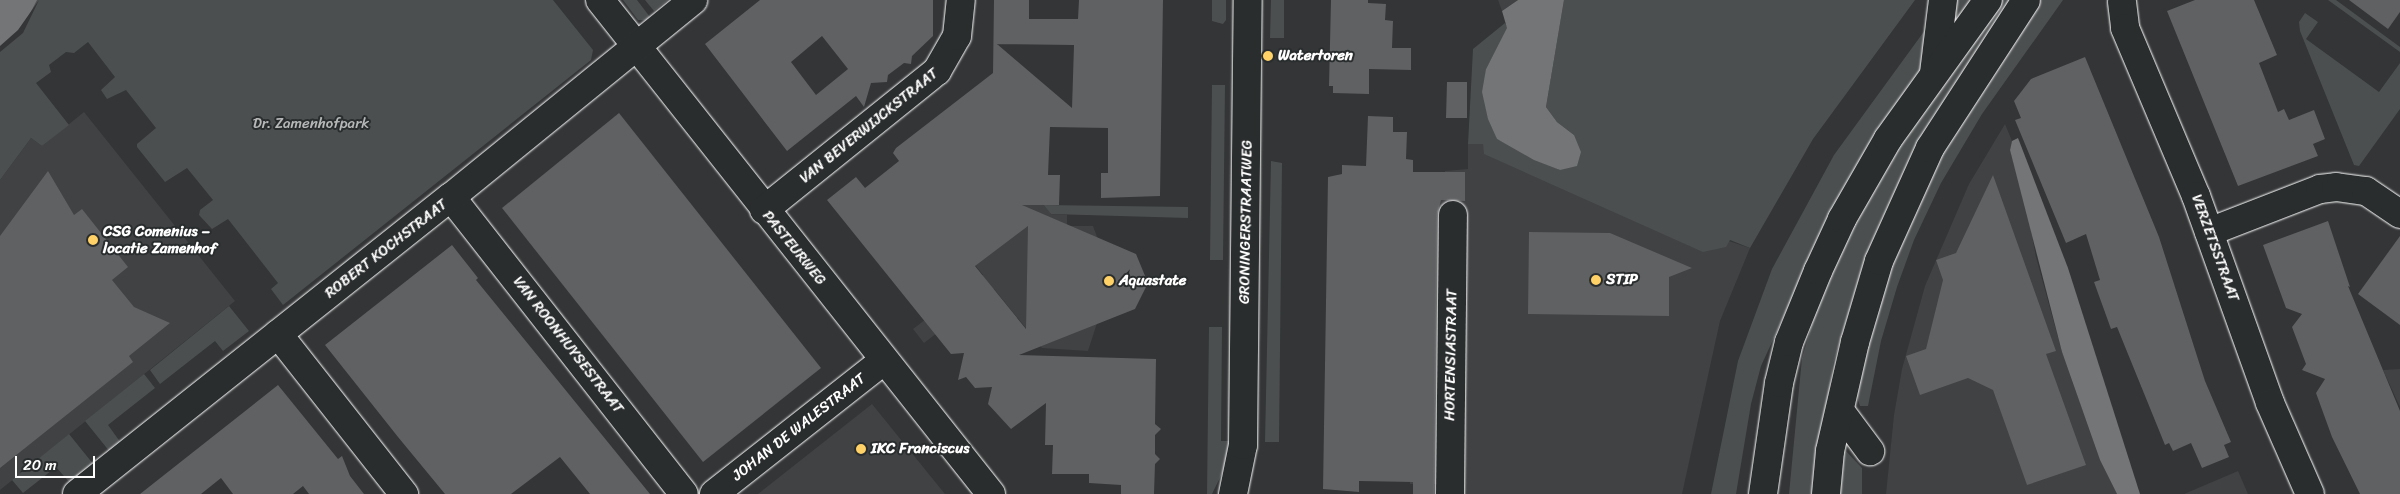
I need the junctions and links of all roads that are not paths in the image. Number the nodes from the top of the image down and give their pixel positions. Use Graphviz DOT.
graph roads {
  1 [pos="600,0"];
  2 [pos="693,0"];
  3 [pos="961,0"];
  4 [pos="1248,0"];
  5 [pos="1943,0"];
  6 [pos="1988,0"];
  7 [pos="2026,0"];
  8 [pos="2122,2"];
  9 [pos="636,46"];
  10 [pos="1934,75"];
  11 [pos="452,197"];
  12 [pos="764,210"];
  13 [pos="2400,214"];
  14 [pos="1453,215"];
  15 [pos="2209,232"];
  16 [pos="278,334"];
  17 [pos="884,360"];
  18 [pos="1841,412"];
  19 [pos="1243,445"];
  20 [pos="1870,451"];
  21 [pos="105,485"];
  22 [pos="77,494"];
  23 [pos="404,494"];
  24 [pos="684,494"];
  25 [pos="714,494"];
  26 [pos="991,494"];
  27 [pos="1232,494"];
  28 [pos="1252,494"];
  29 [pos="1450,494"];
  30 [pos="1763,494"];
  31 [pos="1826,494"];
  32 [pos="2310,494"];
  1 -- 9 [label="street, PASTEURWEG"];
  2 -- 9 [label="street, ROBERT KOCHSTRAAT"];
  3 -- 12 [label="street, VAN BEVERWIJCKSTRAAT"];
  4 -- 19 [label="street, GRONINGERSTRAATWEG"];
  5 -- 10 [label="street"];
  6 -- 10 [label="street"];
  7 -- 18 [label="street"];
  8 -- 15 [label="street, VERZETSSTRAAT"];
  9 -- 11 [label="street, ROBERT KOCHSTRAAT"];
  9 -- 12 [label="street, PASTEURWEG"];
  10 -- 30 [label="street"];
  11 -- 16 [label="street, ROBERT KOCHSTRAAT"];
  11 -- 24 [label="street, VAN ROONHUYSESTRAAT"];
  12 -- 17 [label="street, PASTEURWEG"];
  13 -- 15 [label="street"];
  14 -- 29 [label="street, HORTENSIASTRAAT"];
  15 -- 32 [label="street, VERZETSSTRAAT"];
  16 -- 21 [label="street, ROBERT KOCHSTRAAT"];
  16 -- 23 [label="street"];
  17 -- 25 [label="street, JOHAN DE WALESTRAAT"];
  17 -- 26 [label="street, PASTEURWEG"];
  18 -- 20 [label="street"];
  18 -- 31 [label="street"];
  19 -- 27 [label="street, GRONINGERSTRAATWEG"];
  19 -- 28 [label="street, GRONINGERSTRAATWEG"];
  21 -- 22 [label="street, ROBERT KOCHSTRAAT"];
}
